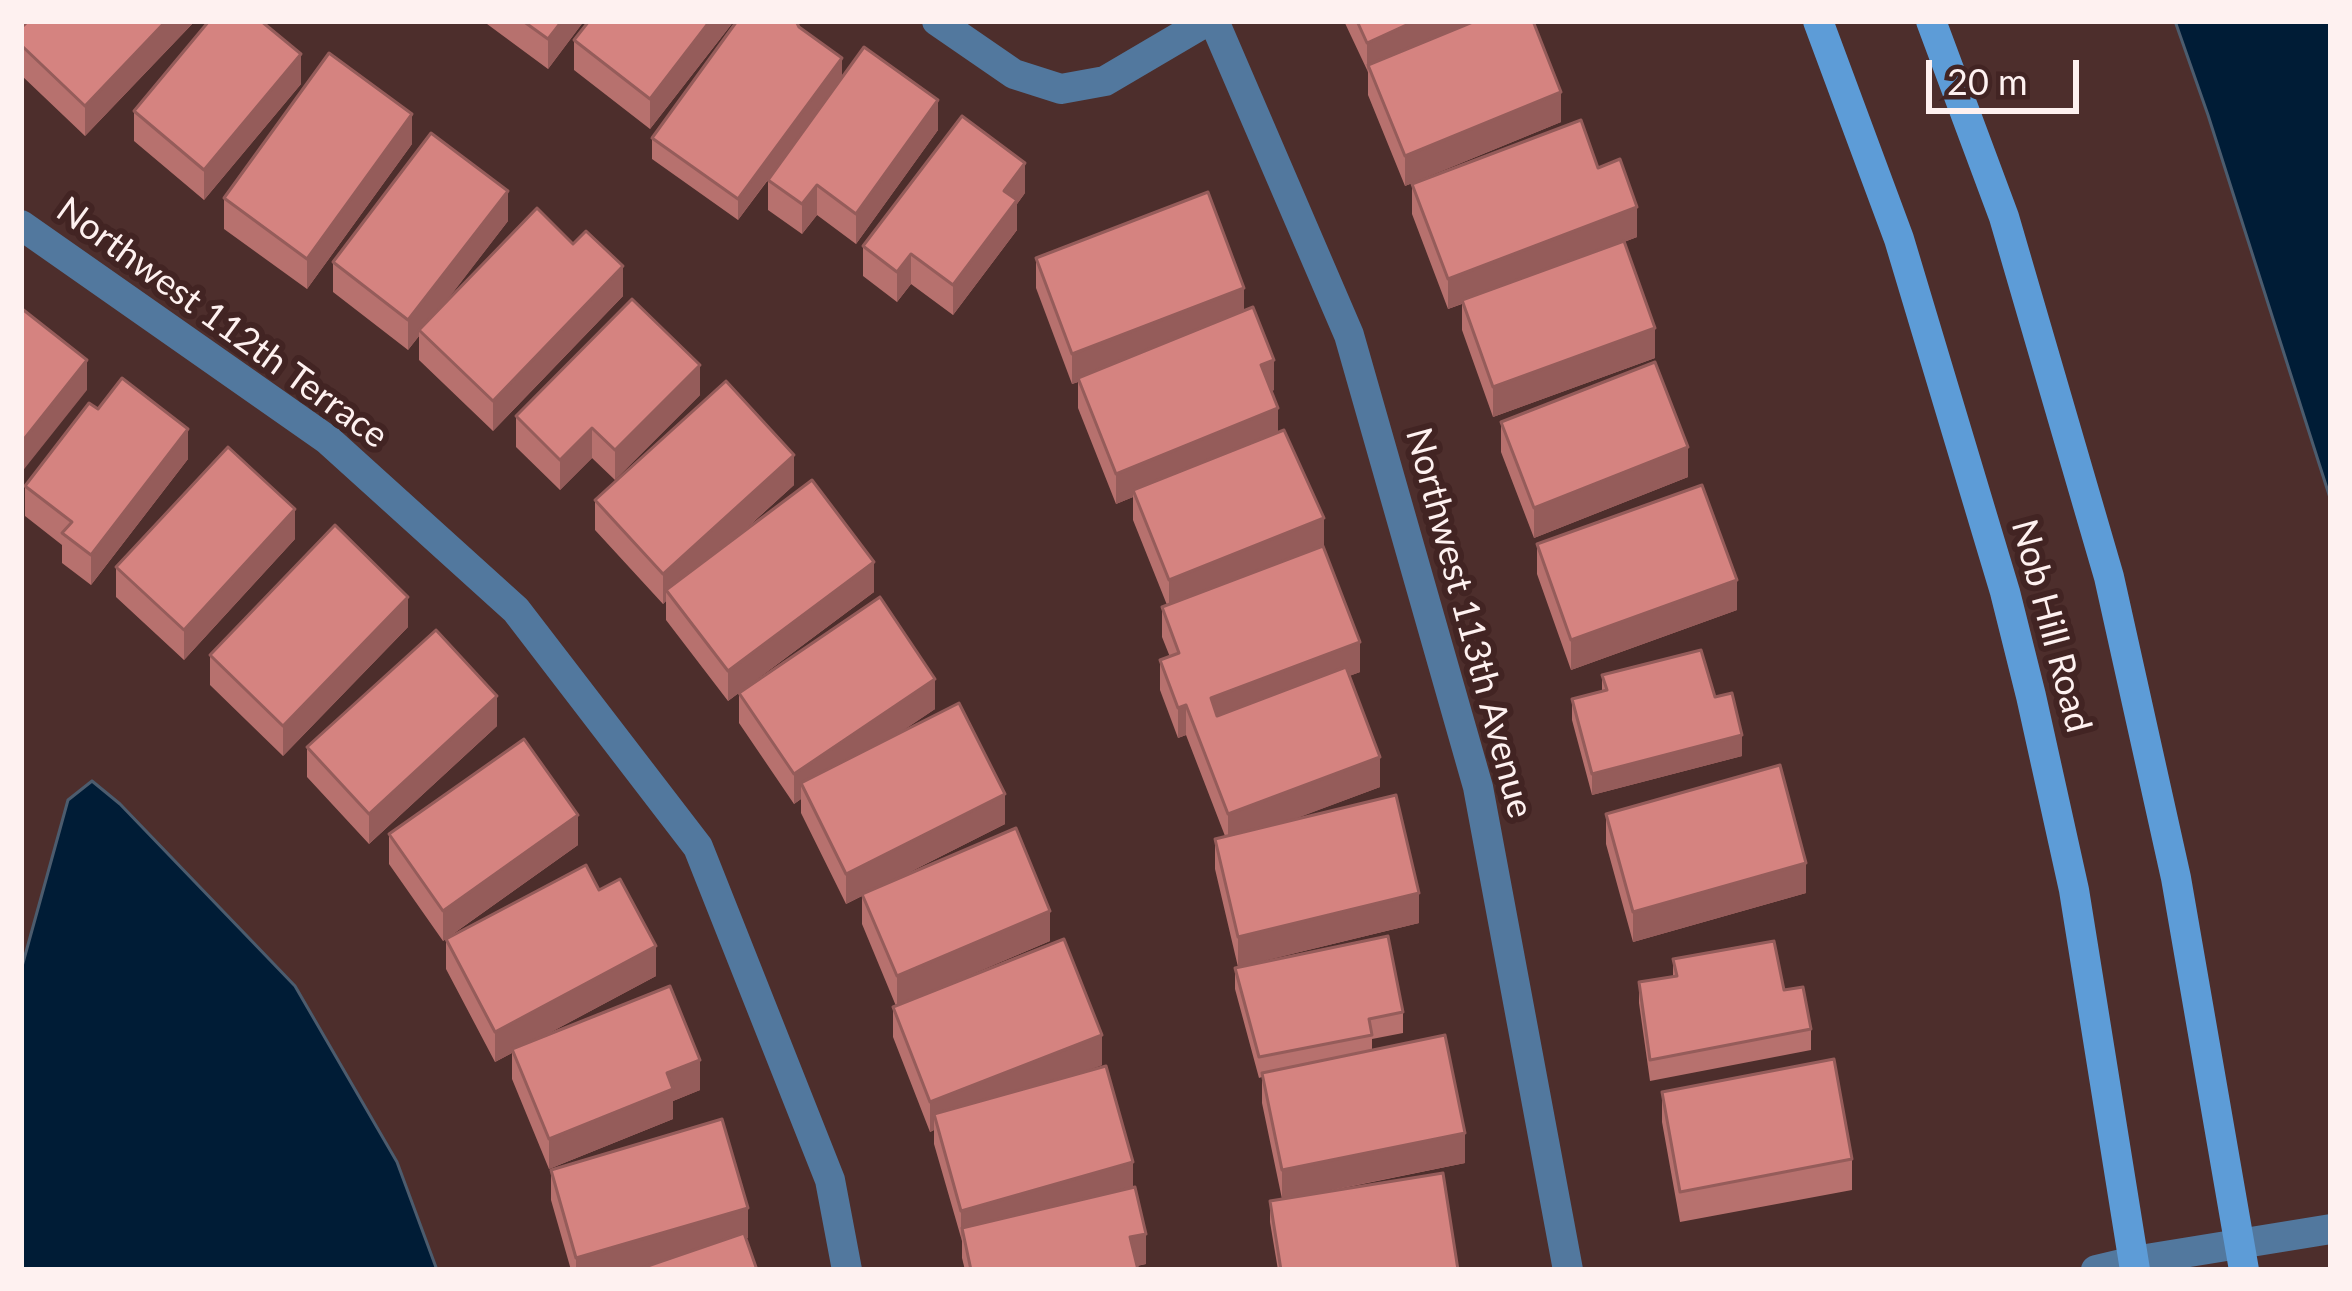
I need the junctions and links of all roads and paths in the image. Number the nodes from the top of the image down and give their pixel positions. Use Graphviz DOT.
graph roads {
  1 [pos="938,21"];
  2 [pos="1210,21"];
  3 [pos="1818,21"];
  4 [pos="1931,21"];
  5 [pos="21,225"];
  6 [pos="2331,1228"];
  7 [pos="2243,1257"];
  8 [pos="2134,1266"];
  9 [pos="847,1270"];
  10 [pos="1568,1270"];
  11 [pos="2096,1270"];
  1 -- 2 [label="street"];
  2 -- 10 [label="street, Northwest 113th Avenue"];
  3 -- 8 [label="main road, Nob Hill Road"];
  4 -- 7 [label="main road, Nob Hill Road"];
  5 -- 9 [label="street, Northwest 112th Terrace"];
  6 -- 7 [label="street"];
  7 -- 8 [label="street"];
  8 -- 11 [label="street"];
}
